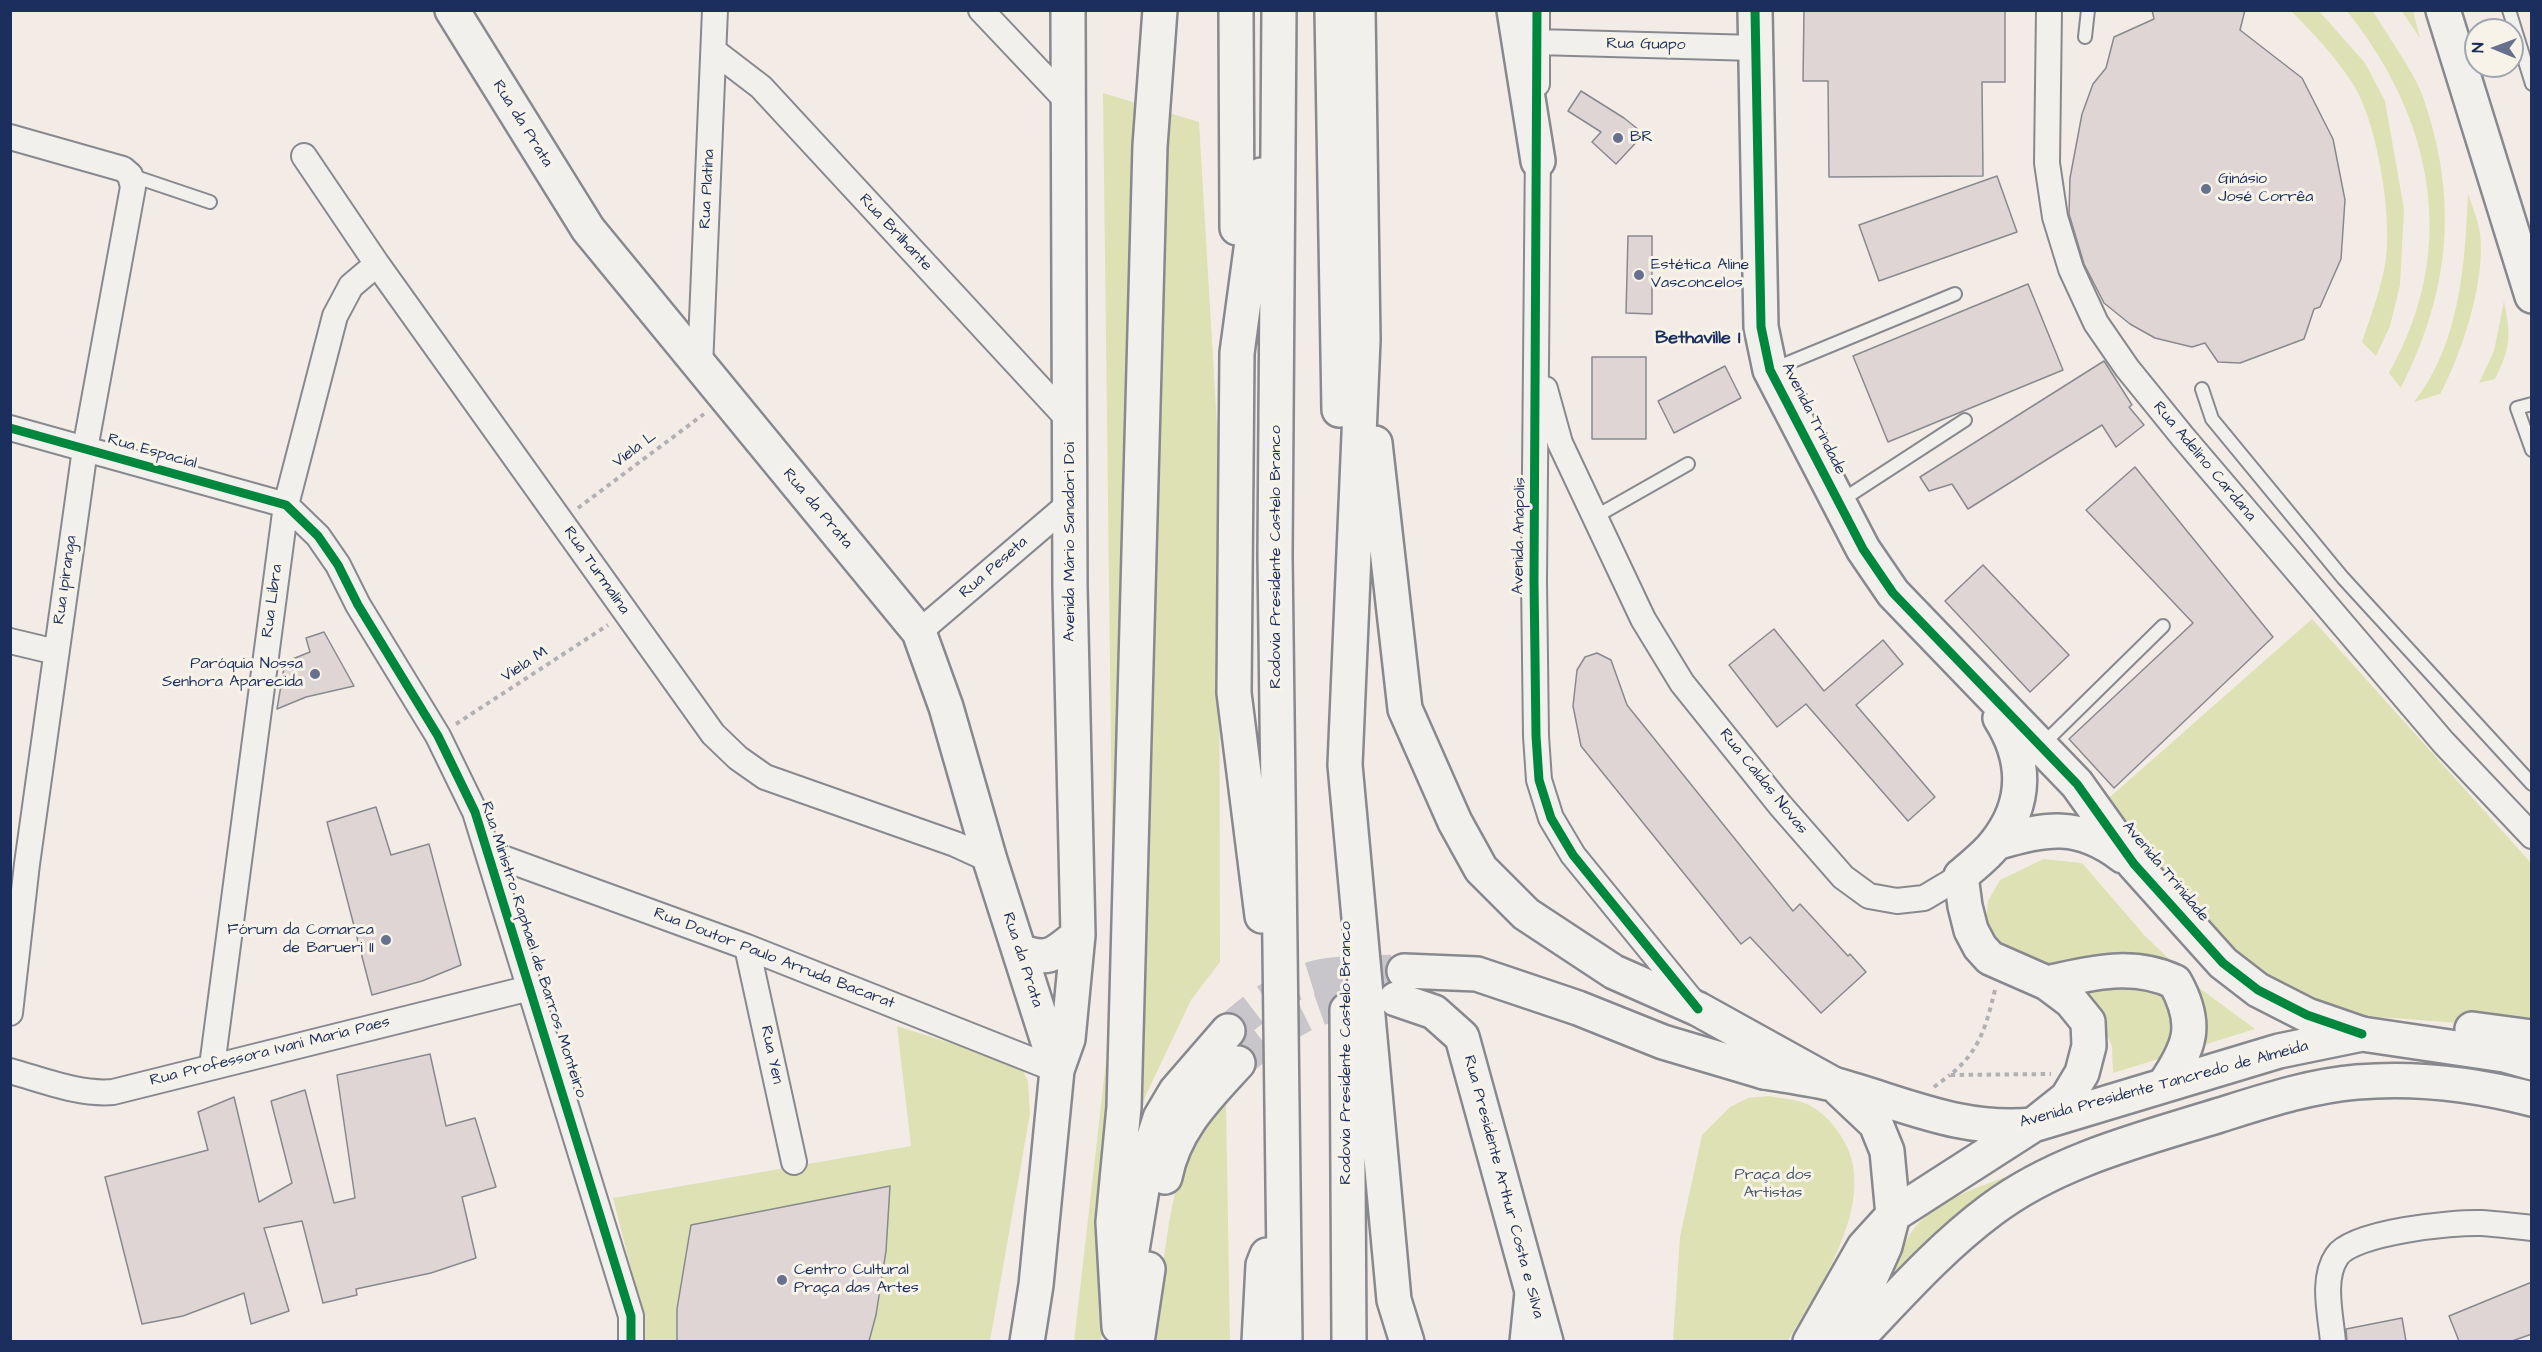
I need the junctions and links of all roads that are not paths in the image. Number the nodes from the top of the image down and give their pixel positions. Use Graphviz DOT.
graph roads {
  1 [pos="452,10"];
  2 [pos="715,10"];
  3 [pos="981,10"];
  4 [pos="1068,10"];
  5 [pos="1160,10"];
  6 [pos="1236,10"];
  7 [pos="1332,10"];
  8 [pos="1358,10"];
  9 [pos="1514,10"];
  10 [pos="1537,10"];
  11 [pos="1755,10"];
  12 [pos="2049,10"];
  13 [pos="2088,10"];
  14 [pos="2443,10"];
  15 [pos="2509,10"];
  16 [pos="1279,24"];
  17 [pos="2085,37"];
  18 [pos="1537,42"];
  19 [pos="1755,48"];
  20 [pos="714,51"];
  21 [pos="2532,84"];
  22 [pos="1069,103"];
  23 [pos="10,137"];
  24 [pos="304,156"];
  25 [pos="1538,161"];
  26 [pos="1335,164"];
  27 [pos="130,175"];
  28 [pos="210,202"];
  29 [pos="376,264"];
  30 [pos="1955,294"];
  31 [pos="2532,296"];
  32 [pos="1363,340"];
  33 [pos="1237,353"];
  34 [pos="1538,364"];
  35 [pos="700,367"];
  36 [pos="1770,370"];
  37 [pos="2202,389"];
  38 [pos="2532,404"];
  39 [pos="1965,420"];
  40 [pos="1070,421"];
  41 [pos="10,428"];
  42 [pos="85,449"];
  43 [pos="2532,450"];
  44 [pos="1688,464"];
  45 [pos="1838,502"];
  46 [pos="1070,503"];
  47 [pos="286,505"];
  48 [pos="1593,518"];
  49 [pos="2163,626"];
  50 [pos="919,632"];
  51 [pos="10,641"];
  52 [pos="56,652"];
  53 [pos="1978,683"];
  54 [pos="2040,746"];
  55 [pos="1346,765"];
  56 [pos="2532,784"];
  57 [pos="2532,836"];
  58 [pos="1996,843"];
  59 [pos="489,853"];
  60 [pos="990,860"];
  61 [pos="19,862"];
  62 [pos="2134,864"];
  63 [pos="1961,876"];
  64 [pos="1078,935"];
  65 [pos="747,947"];
  66 [pos="1020,951"];
  67 [pos="2047,983"];
  68 [pos="530,988"];
  69 [pos="1698,1009"];
  70 [pos="10,1013"];
  71 [pos="1228,1031"];
  72 [pos="2362,1034"];
  73 [pos="2532,1037"];
  74 [pos="1238,1063"];
  75 [pos="2532,1063"];
  76 [pos="212,1066"];
  77 [pos="1058,1070"];
  78 [pos="10,1071"];
  79 [pos="1283,1078"];
  80 [pos="1834,1085"];
  81 [pos="2164,1085"];
  82 [pos="2532,1099"];
  83 [pos="2033,1125"];
  84 [pos="794,1162"];
  85 [pos="1285,1205"];
  86 [pos="1893,1215"];
  87 [pos="2532,1228"];
  88 [pos="1036,1285"];
  89 [pos="1532,1293"];
  90 [pos="1124,1337"];
  91 [pos="631,1341"];
  92 [pos="1028,1341"];
  93 [pos="1046,1341"];
  94 [pos="1259,1341"];
  95 [pos="1285,1341"];
  96 [pos="1349,1341"];
  97 [pos="1407,1341"];
  98 [pos="1527,1341"];
  99 [pos="1546,1341"];
  100 [pos="1810,1341"];
  101 [pos="1842,1341"];
  102 [pos="1854,1341"];
  103 [pos="2334,1341"];
  1 -- 35 [label="main road, Rua da Prata"];
  2 -- 20 [label="street, Rua Platina"];
  3 -- 22 [label="street"];
  4 -- 22 [label="main road, Avenida Mário Sanadori Doi"];
  5 -- 90 [label="main road"];
  6 -- 33 [label="main road, Rodovia Presidente Castelo Branco"];
  7 -- 26 [label="main road, Rodovia Presidente Castelo Branco"];
  8 -- 32 [label="main road, Rodovia Presidente Castelo Branco"];
  9 -- 25 [label="main road"];
  10 -- 18 [label="street, Avenida Anápolis"];
  11 -- 19 [label="main road, Avenida Trindade"];
  12 -- 57 [label="street, Rua Adelino Cardana"];
  13 -- 17 [label="lane"];
  14 -- 31 [label="main road"];
  15 -- 21 [label="lane"];
  16 -- 33 [label="main road, Rodovia Presidente Castelo Branco"];
  16 -- 79 [label="main road, Rodovia Presidente Castelo Branco"];
  18 -- 19 [label="street, Rua Guapo"];
  18 -- 25 [label="street, Avenida Anápolis"];
  19 -- 36 [label="main road, Avenida Trindade"];
  20 -- 35 [label="street, Rua Platina"];
  20 -- 40 [label="street, Rua Brilhante"];
  22 -- 40 [label="main road, Avenida Mário Sanadori Doi"];
  23 -- 27 [label="street"];
  24 -- 29 [label="street, Rua Turmalina"];
  25 -- 34 [label="street, Avenida Anápolis"];
  26 -- 32 [label="main road"];
  26 -- 55 [label="main road, Rodovia Presidente Castelo Branco"];
  27 -- 28 [label="lane"];
  27 -- 42 [label="street, Rua Ipiranga"];
  29 -- 47 [label="street, Rua Libra"];
  29 -- 60 [label="street, Rua Turmalina"];
  30 -- 36 [label="lane"];
  32 -- 55 [label="main road, Rodovia Presidente Castelo Branco"];
  32 -- 69 [label="main road"];
  33 -- 79 [label="main road, Rodovia Presidente Castelo Branco"];
  34 -- 48 [label="street, Rua Caldas Novas"];
  34 -- 69 [label="street, Avenida Anápolis"];
  35 -- 50 [label="main road, Rua da Prata"];
  36 -- 45 [label="main road, Avenida Trindade"];
  37 -- 56 [label="lane"];
  38 -- 43 [label="lane"];
  39 -- 45 [label="lane"];
  40 -- 46 [label="main road, Avenida Mário Sanadori Doi"];
  41 -- 42 [label="street, Rua Espacial"];
  42 -- 47 [label="street, Rua Espacial"];
  42 -- 52 [label="street, Rua Ipiranga"];
  44 -- 48 [label="lane"];
  45 -- 53 [label="main road, Avenida Trindade"];
  46 -- 50 [label="street, Rua Peseta"];
  46 -- 64 [label="main road, Avenida Mário Sanadori Doi"];
  47 -- 59 [label="street, Rua Ministro Raphael de Barros Monteiro"];
  47 -- 76 [label="street, Rua Libra"];
  48 -- 63 [label="street, Rua Caldas Novas"];
  49 -- 54 [label="lane"];
  50 -- 60 [label="main road, Rua da Prata"];
  51 -- 52 [label="street"];
  52 -- 61 [label="street, Rua Ipiranga"];
  53 -- 54 [label="main road, Avenida Trinidade"];
  53 -- 58 [label="main road, Rua Caldas Novas"];
  54 -- 62 [label="main road, Avenida Trinidade"];
  55 -- 96 [label="main road, Rodovia Presidente Castelo Branco"];
  55 -- 97 [label="main road"];
  58 -- 62 [label="main road"];
  58 -- 63 [label="main road, Rua Caldas Novas"];
  59 -- 65 [label="street, Rua Doutor Paulo Arruda Bacarat"];
  59 -- 68 [label="street, Rua Ministro Raphael de Barros Monteiro"];
  60 -- 66 [label="main road, Rua da Prata"];
  61 -- 70 [label="street, Rua Ipiranga"];
  62 -- 72 [label="main road, Avenida Trinidade"];
  63 -- 67 [label="main road"];
  64 -- 66 [label="main road"];
  64 -- 77 [label="main road, Avenida Mário Sanadori Doi"];
  65 -- 77 [label="street, Rua Doutor Paulo Arruda Bacarat"];
  65 -- 84 [label="street, Rua Yen"];
  66 -- 77 [label="main road, Rua da Prata"];
  67 -- 81 [label="main road"];
  67 -- 83 [label="main road"];
  68 -- 76 [label="street, Rua Professora Ivani Maria Paes"];
  68 -- 91 [label="street, Rua Ministro Raphael de Barros Monteiro"];
  69 -- 80 [label="main road"];
  71 -- 90 [label="main road"];
  72 -- 73 [label="main road"];
  72 -- 75 [label="main road, Avenida Presidente Tancredo de Almeida"];
  72 -- 81 [label="main road, Avenida Presidente Tancredo de Almeida"];
  74 -- 90 [label="main road"];
  76 -- 78 [label="street, Rua Professora Ivani Maria Paes"];
  77 -- 88 [label="main road"];
  79 -- 85 [label="main road, Rodovia Presidente Castelo Branco"];
  80 -- 83 [label="main road, Avenida Presidente Tancredo de Almeida"];
  80 -- 86 [label="main road"];
  80 -- 89 [label="main road, Rua Presidente Arthur Costa e Silva"];
  81 -- 83 [label="main road, Avenida Presidente Tancredo de Almeida"];
  82 -- 102 [label="main road"];
  83 -- 86 [label="main road"];
  85 -- 94 [label="main road"];
  85 -- 95 [label="main road, Rodovia Presidente Castelo Branco"];
  86 -- 100 [label="main road"];
  86 -- 101 [label="main road"];
  87 -- 103 [label="street"];
  88 -- 92 [label="main road"];
  88 -- 93 [label="main road"];
  89 -- 98 [label="main road"];
  89 -- 99 [label="main road, Rua Presidente Arthur Costa e Silva"];
}
